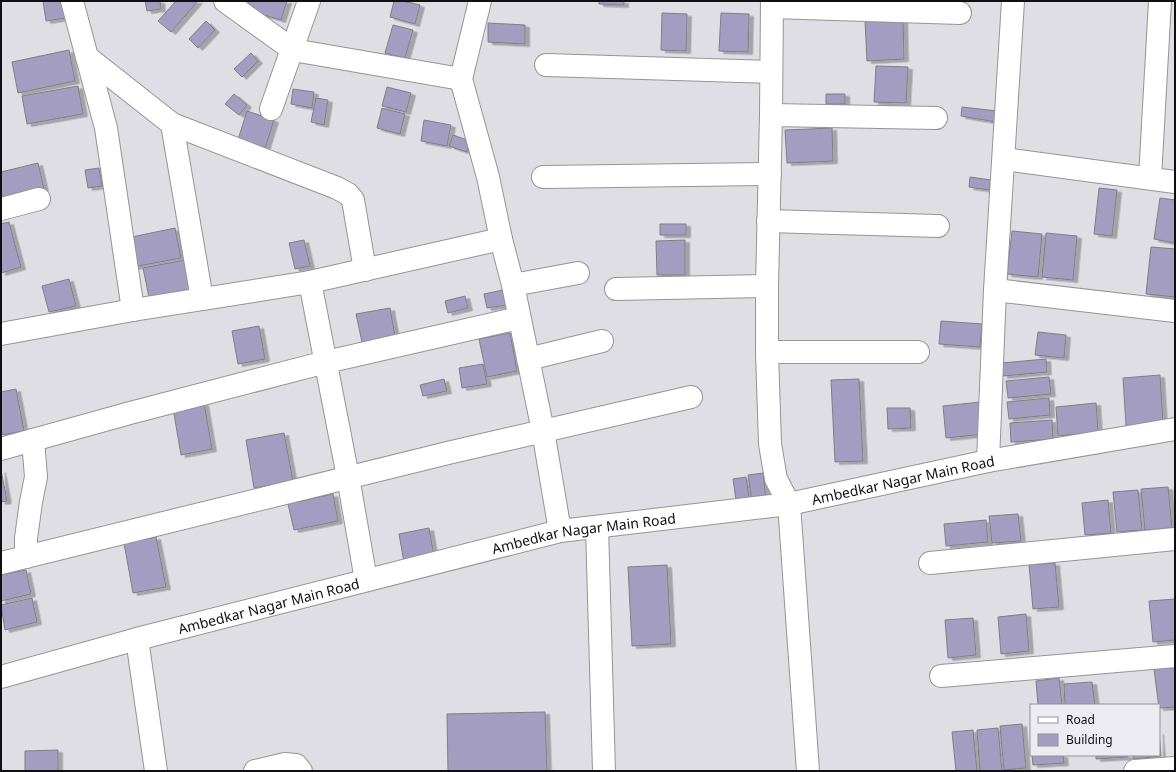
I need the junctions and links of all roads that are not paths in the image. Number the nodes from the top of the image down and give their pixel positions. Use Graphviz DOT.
graph roads {
  1 [pos="72,1"];
  2 [pos="225,1"];
  3 [pos="309,1"];
  4 [pos="1013,1"];
  5 [pos="1160,1"];
  6 [pos="476,2"];
  7 [pos="772,4"];
  8 [pos="960,13"];
  9 [pos="293,50"];
  10 [pos="87,57"];
  11 [pos="546,65"];
  12 [pos="771,72"];
  13 [pos="461,79"];
  14 [pos="271,109"];
  15 [pos="771,115"];
  16 [pos="936,118"];
  17 [pos="172,124"];
  18 [pos="1004,159"];
  19 [pos="770,174"];
  20 [pos="543,177"];
  21 [pos="1150,178"];
  22 [pos="1175,182"];
  23 [pos="39,199"];
  24 [pos="1,209"];
  25 [pos="768,221"];
  26 [pos="938,226"];
  27 [pos="501,239"];
  28 [pos="365,270"];
  29 [pos="578,273"];
  30 [pos="310,282"];
  31 [pos="513,285"];
  32 [pos="766,286"];
  33 [pos="616,289"];
  34 [pos="995,290"];
  35 [pos="202,299"];
  36 [pos="133,310"];
  37 [pos="1175,311"];
  38 [pos="519,318"];
  39 [pos="1,334"];
  40 [pos="602,341"];
  41 [pos="766,352"];
  42 [pos="918,352"];
  43 [pos="528,359"];
  44 [pos="326,362"];
  45 [pos="691,397"];
  46 [pos="1175,429"];
  47 [pos="543,431"];
  48 [pos="33,440"];
  49 [pos="1,450"];
  50 [pos="988,460"];
  51 [pos="348,477"];
  52 [pos="789,504"];
  53 [pos="597,527"];
  54 [pos="560,531"];
  55 [pos="1175,539"];
  56 [pos="26,557"];
  57 [pos="1,563"];
  58 [pos="930,564"];
  59 [pos="366,580"];
  60 [pos="137,639"];
  61 [pos="1175,656"];
  62 [pos="2,672"];
  63 [pos="941,676"];
  64 [pos="1175,768"];
  65 [pos="156,771"];
  66 [pos="255,771"];
  67 [pos="301,771"];
  68 [pos="604,771"];
  69 [pos="808,771"];
  70 [pos="1135,771"];
  1 -- 10 [label="street"];
  2 -- 9 [label="street"];
  3 -- 9 [label="street"];
  4 -- 18 [label="street"];
  5 -- 21 [label="street"];
  6 -- 13 [label="street"];
  7 -- 8 [label="street"];
  7 -- 12 [label="street"];
  9 -- 13 [label="street"];
  9 -- 14 [label="street"];
  10 -- 17 [label="street"];
  10 -- 36 [label="street"];
  11 -- 12 [label="street"];
  12 -- 15 [label="street"];
  13 -- 27 [label="street"];
  15 -- 16 [label="street"];
  15 -- 19 [label="street"];
  17 -- 28 [label="street"];
  17 -- 35 [label="street"];
  18 -- 21 [label="street"];
  18 -- 34 [label="street"];
  19 -- 20 [label="street"];
  19 -- 25 [label="street"];
  21 -- 22 [label="street"];
  23 -- 24 [label="street"];
  25 -- 26 [label="street"];
  25 -- 32 [label="street"];
  27 -- 28 [label="street"];
  27 -- 31 [label="street"];
  28 -- 30 [label="street"];
  29 -- 31 [label="street"];
  30 -- 35 [label="street"];
  30 -- 44 [label="street"];
  31 -- 38 [label="street"];
  32 -- 33 [label="street"];
  32 -- 41 [label="street"];
  34 -- 37 [label="street"];
  34 -- 50 [label="street"];
  35 -- 36 [label="street"];
  36 -- 39 [label="street"];
  38 -- 43 [label="street"];
  38 -- 44 [label="street"];
  40 -- 43 [label="street"];
  41 -- 42 [label="street"];
  41 -- 52 [label="street"];
  43 -- 47 [label="street"];
  44 -- 48 [label="street"];
  44 -- 51 [label="street"];
  45 -- 47 [label="street"];
  46 -- 50 [label="street, Ambedkar Nagar Main Road"];
  47 -- 51 [label="street"];
  47 -- 54 [label="street"];
  48 -- 49 [label="street"];
  48 -- 56 [label="street"];
  50 -- 52 [label="street, Ambedkar Nagar Main Road"];
  51 -- 56 [label="street"];
  51 -- 59 [label="street"];
  52 -- 53 [label="street, Ambedkar Nagar Main Road"];
  52 -- 69 [label="street"];
  53 -- 54 [label="street, Ambedkar Nagar Main Road"];
  53 -- 68 [label="street"];
  54 -- 59 [label="street, Ambedkar Nagar Main Road"];
  55 -- 58 [label="street"];
  56 -- 57 [label="street"];
  59 -- 60 [label="street, Ambedkar Nagar Main Road"];
  60 -- 62 [label="street, Ambedkar Nagar Main Road"];
  60 -- 65 [label="street"];
  61 -- 63 [label="street"];
  64 -- 70 [label="street"];
  66 -- 67 [label="street"];
}
